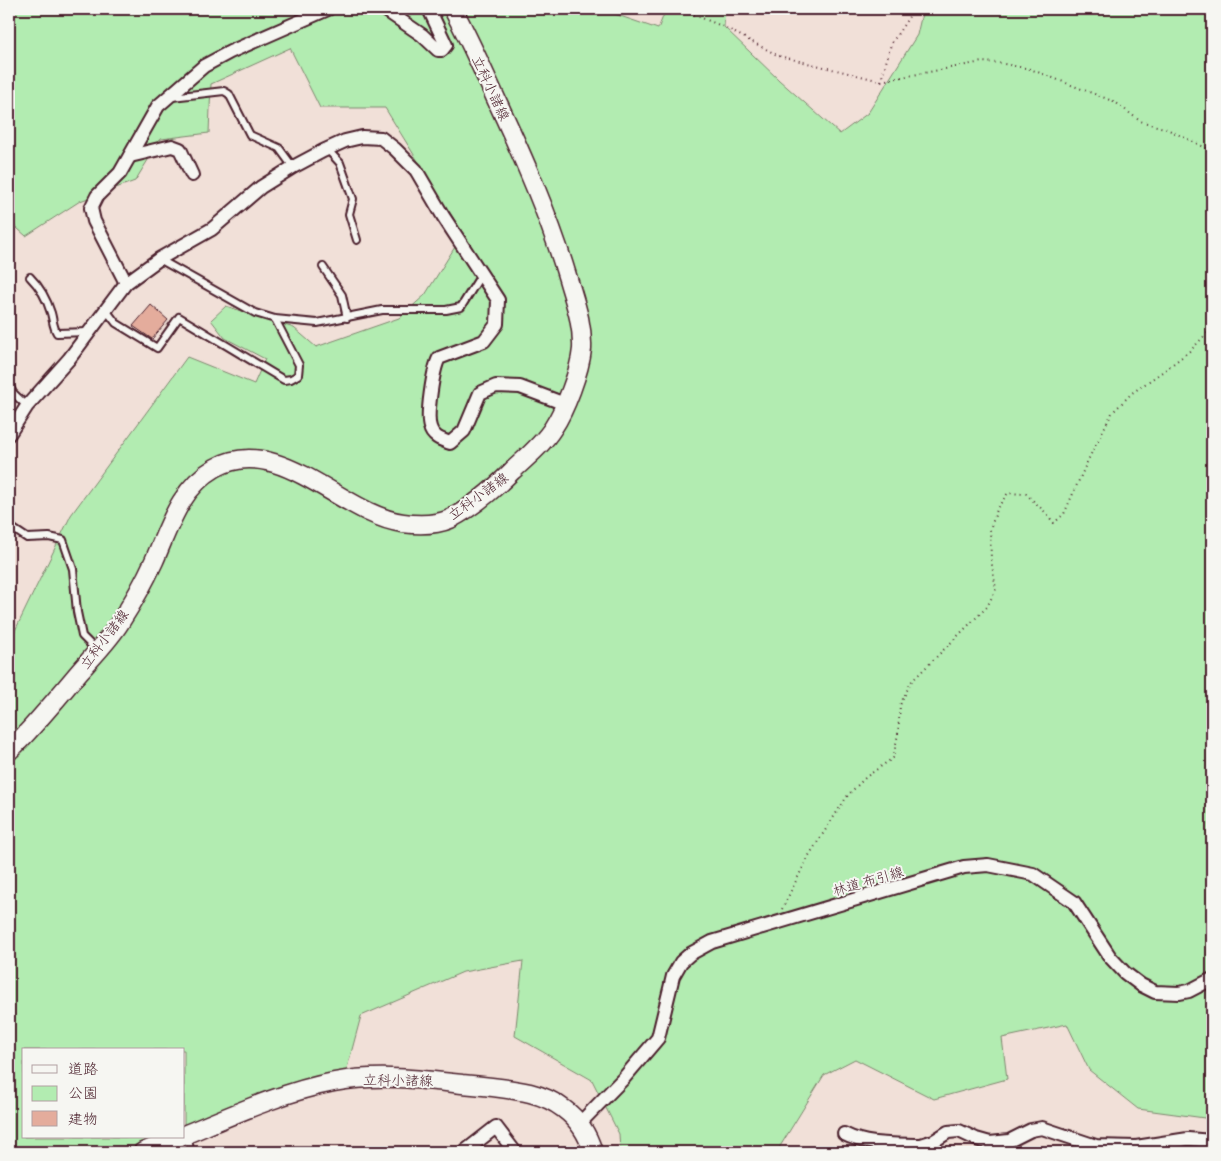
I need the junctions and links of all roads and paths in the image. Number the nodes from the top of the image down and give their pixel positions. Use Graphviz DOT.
graph roads {
  1 [pos="328,9"];
  2 [pos="384,9"];
  3 [pos="428,9"];
  4 [pos="454,9"];
  5 [pos="680,9"];
  6 [pos="914,9"];
  7 [pos="881,81"];
  8 [pos="167,97"];
  9 [pos="327,149"];
  10 [pos="1212,151"];
  11 [pos="130,156"];
  12 [pos="293,167"];
  13 [pos="192,174"];
  14 [pos="357,240"];
  15 [pos="159,258"];
  16 [pos="323,267"];
  17 [pos="482,274"];
  18 [pos="30,277"];
  19 [pos="126,283"];
  20 [pos="105,309"];
  21 [pos="275,318"];
  22 [pos="347,318"];
  23 [pos="1212,328"];
  24 [pos="88,332"];
  25 [pos="9,385"];
  26 [pos="565,404"];
  27 [pos="28,406"];
  28 [pos="9,434"];
  29 [pos="9,526"];
  30 [pos="97,651"];
  31 [pos="9,751"];
  32 [pos="775,924"];
  33 [pos="1212,979"];
  34 [pos="580,1123"];
  35 [pos="185,1134"];
  36 [pos="844,1134"];
  37 [pos="176,1138"];
  38 [pos="184,1138"];
  39 [pos="1212,1142"];
  40 [pos="921,1148"];
  41 [pos="143,1152"];
  42 [pos="190,1152"];
  43 [pos="464,1152"];
  44 [pos="515,1152"];
  45 [pos="593,1152"];
  1 -- 8 [label="street"];
  2 -- 3 [label="street"];
  4 -- 26 [label="main road, 立科小諸線"];
  5 -- 7 [label="path"];
  6 -- 7 [label="path"];
  7 -- 10 [label="path"];
  8 -- 11 [label="street"];
  8 -- 12 [label="lane"];
  9 -- 12 [label="street"];
  9 -- 14 [label="lane"];
  9 -- 17 [label="street"];
  11 -- 13 [label="street"];
  11 -- 19 [label="street"];
  12 -- 15 [label="street"];
  15 -- 19 [label="street"];
  15 -- 21 [label="lane"];
  16 -- 22 [label="lane"];
  17 -- 22 [label="lane"];
  17 -- 26 [label="street"];
  18 -- 24 [label="lane"];
  19 -- 20 [label="street"];
  20 -- 21 [label="lane"];
  20 -- 24 [label="street"];
  21 -- 22 [label="lane"];
  23 -- 32 [label="path"];
  24 -- 27 [label="street"];
  25 -- 27 [label="lane"];
  26 -- 30 [label="main road, 立科小諸線"];
  27 -- 28 [label="street"];
  29 -- 30 [label="lane"];
  30 -- 31 [label="main road, 立科小諸線"];
  32 -- 33 [label="street, 林道 布引線"];
  32 -- 34 [label="street, 林道 布引線"];
  34 -- 35 [label="main road, 立科小諸線"];
  34 -- 45 [label="main road, 立科小諸線"];
  36 -- 40 [label="street"];
  37 -- 41 [label="main road, 立科小諸線"];
  38 -- 42 [label="lane"];
  39 -- 40 [label="street"];
  43 -- 44 [label="street"];
}
